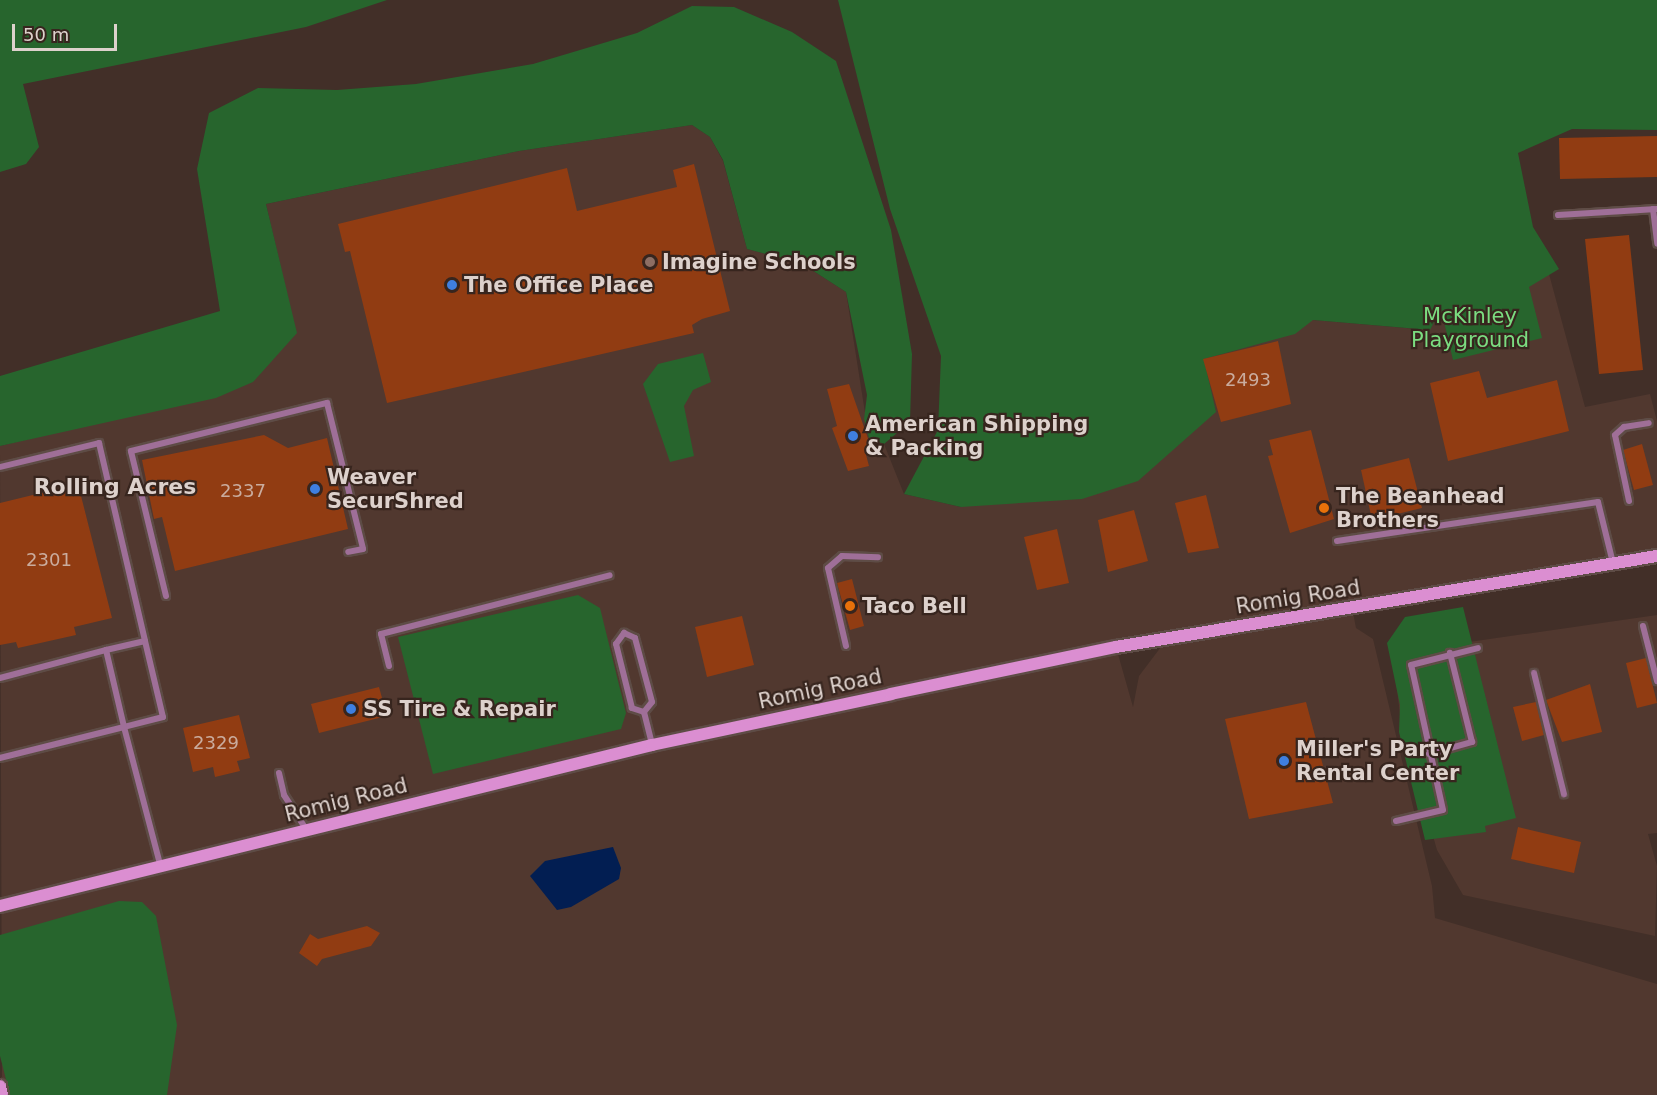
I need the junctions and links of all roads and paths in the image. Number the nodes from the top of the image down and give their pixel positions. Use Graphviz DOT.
graph roads {
  1 [pos="1655,209"];
  2 [pos="1558,215"];
  3 [pos="1657,243"];
  4 [pos="1649,423"];
  5 [pos="0,467"];
  6 [pos="1629,501"];
  7 [pos="1338,541"];
  8 [pos="348,552"];
  9 [pos="1657,556"];
  10 [pos="878,557"];
  11 [pos="1613,564"];
  12 [pos="610,575"];
  13 [pos="166,596"];
  14 [pos="1643,626"];
  15 [pos="145,640"];
  16 [pos="846,646"];
  17 [pos="1478,648"];
  18 [pos="106,650"];
  19 [pos="1450,654"];
  20 [pos="390,666"];
  21 [pos="1534,673"];
  22 [pos="0,678"];
  23 [pos="1657,681"];
  24 [pos="645,712"];
  25 [pos="124,727"];
  26 [pos="652,745"];
  27 [pos="1429,754"];
  28 [pos="0,758"];
  29 [pos="279,773"];
  30 [pos="1564,794"];
  31 [pos="1396,821"];
  32 [pos="306,829"];
  33 [pos="160,864"];
  34 [pos="0,906"];
  35 [pos="0,1086"];
  36 [pos="2,1095"];
  1 -- 2 [label="lane"];
  1 -- 3 [label="lane"];
  4 -- 6 [label="lane"];
  5 -- 15 [label="lane"];
  7 -- 11 [label="lane"];
  8 -- 13 [label="lane"];
  9 -- 11 [label="street, Romig Road"];
  10 -- 16 [label="lane"];
  11 -- 26 [label="street, Romig Road"];
  12 -- 20 [label="lane"];
  14 -- 23 [label="lane"];
  15 -- 18 [label="lane"];
  15 -- 25 [label="lane"];
  17 -- 19 [label="lane"];
  18 -- 22 [label="lane"];
  18 -- 25 [label="lane"];
  19 -- 27 [label="lane"];
  19 -- 27 [label="lane"];
  21 -- 30 [label="lane"];
  24 -- 24 [label="lane"];
  24 -- 26 [label="lane"];
  25 -- 28 [label="lane"];
  25 -- 33 [label="lane"];
  26 -- 32 [label="street, Romig Road"];
  27 -- 31 [label="lane"];
  29 -- 32 [label="lane"];
  32 -- 33 [label="street, Romig Road"];
  33 -- 34 [label="street, Romig Road"];
  35 -- 36 [label="street"];
}
